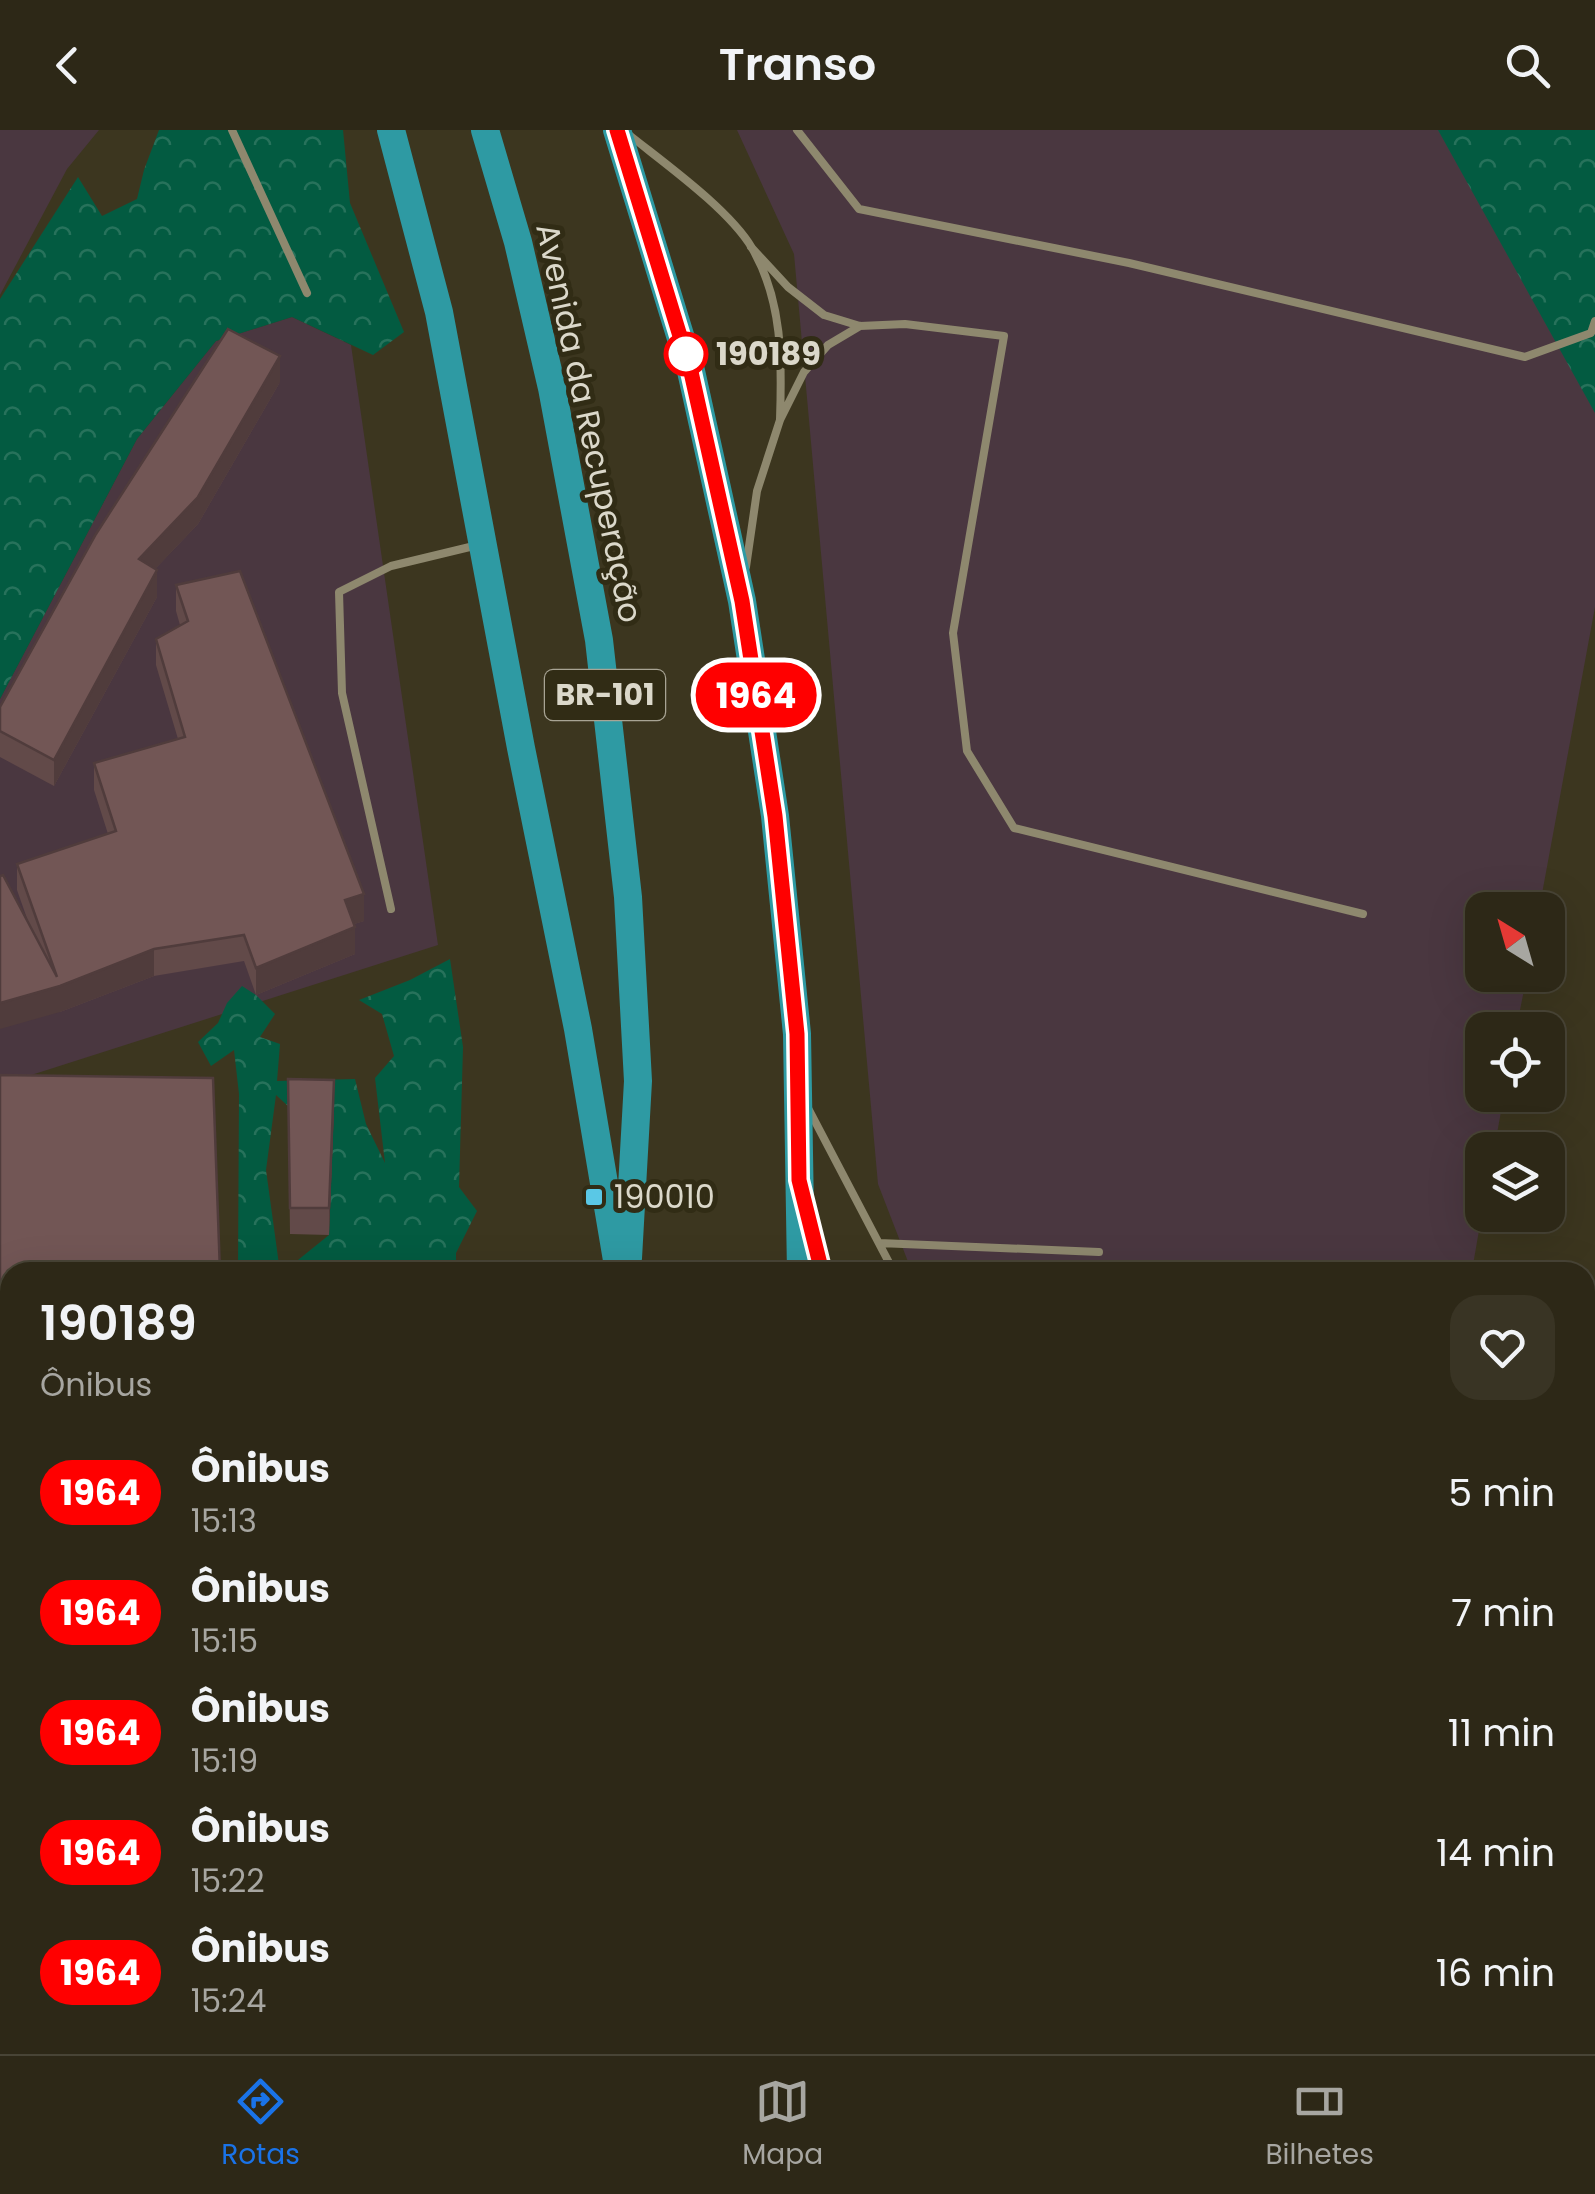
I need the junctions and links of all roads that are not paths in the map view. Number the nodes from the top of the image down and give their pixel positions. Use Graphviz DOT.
graph roads {
  1 [pos="232,130"];
  2 [pos="390,130"];
  3 [pos="485,130"];
  4 [pos="620,130"];
  5 [pos="797,130"];
  6 [pos="751,246"];
  7 [pos="306,293"];
  8 [pos="1595,320"];
  9 [pos="860,326"];
  10 [pos="780,420"];
  11 [pos="483,544"];
  12 [pos="742,601"];
  13 [pos="391,909"];
  14 [pos="1363,914"];
  15 [pos="798,1088"];
  16 [pos="799,1180"];
  17 [pos="879,1244"];
  18 [pos="1099,1252"];
  19 [pos="616,1262"];
  20 [pos="629,1262"];
  21 [pos="801,1262"];
  22 [pos="820,1262"];
  23 [pos="889,1262"];
  1 -- 7 [label="lane"];
  2 -- 11 [label="highway"];
  3 -- 20 [label="highway, Avenida da Recuperação / BR-101"];
  4 -- 6 [label="lane"];
  4 -- 12 [label="highway"];
  5 -- 8 [label="lane"];
  6 -- 9 [label="lane"];
  6 -- 10 [label="lane"];
  9 -- 10 [label="lane"];
  9 -- 14 [label="lane"];
  10 -- 12 [label="lane"];
  11 -- 13 [label="lane"];
  11 -- 19 [label="highway"];
  12 -- 15 [label="highway"];
  15 -- 16 [label="highway"];
  15 -- 17 [label="lane"];
  16 -- 21 [label="highway"];
  16 -- 22 [label="lane"];
  17 -- 18 [label="lane"];
  17 -- 23 [label="lane"];
}
